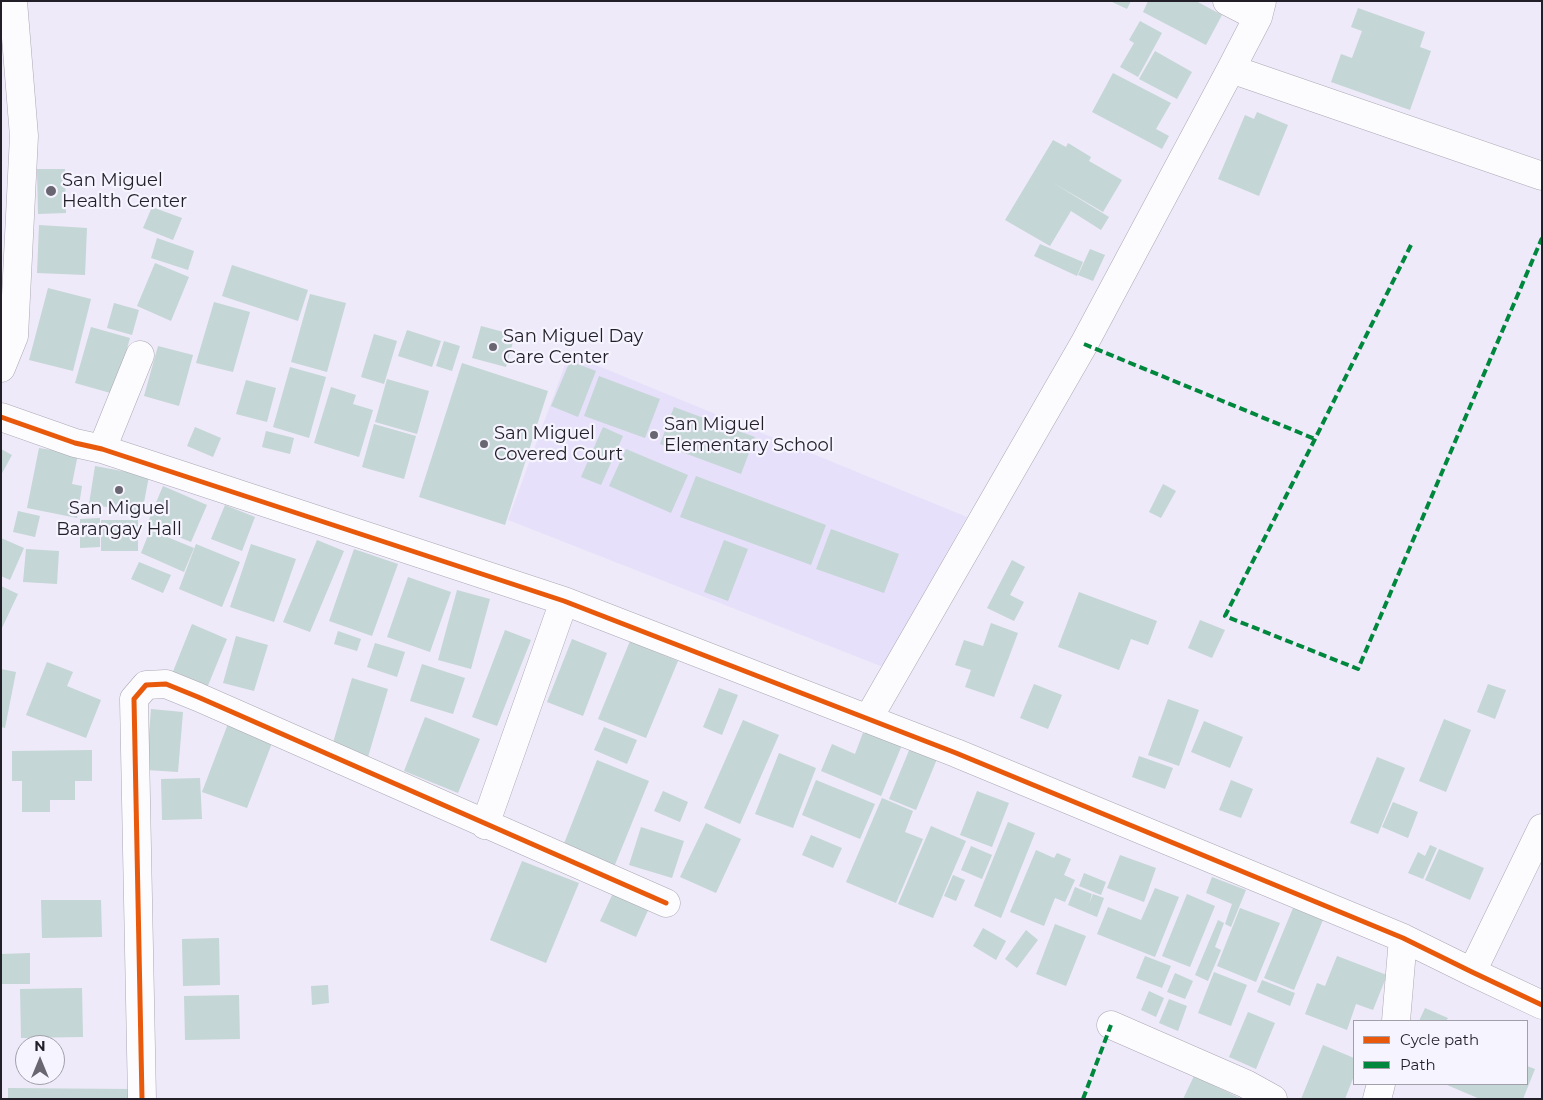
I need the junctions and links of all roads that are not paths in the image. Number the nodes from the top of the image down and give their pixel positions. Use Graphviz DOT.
graph roads {
  1 [pos="13,1"];
  2 [pos="1227,1"];
  3 [pos="1260,9"];
  4 [pos="1231,69"];
  5 [pos="1542,176"];
  6 [pos="140,355"];
  7 [pos="1,368"];
  8 [pos="1,418"];
  9 [pos="102,449"];
  10 [pos="564,601"];
  11 [pos="868,719"];
  12 [pos="486,825"];
  13 [pos="1542,828"];
  14 [pos="666,903"];
  15 [pos="1403,938"];
  16 [pos="1472,972"];
  17 [pos="1542,1005"];
  18 [pos="1396,1020"];
  19 [pos="1111,1025"];
  20 [pos="1381,1085"];
  21 [pos="142,1099"];
  22 [pos="1273,1099"];
  23 [pos="1377,1099"];
  1 -- 7 [label="street"];
  2 -- 3 [label="street"];
  3 -- 4 [label="street"];
  4 -- 5 [label="street"];
  4 -- 11 [label="street"];
  6 -- 9 [label="street"];
  8 -- 9 [label="street"];
  9 -- 10 [label="street"];
  10 -- 11 [label="street"];
  10 -- 12 [label="street"];
  11 -- 15 [label="street"];
  12 -- 14 [label="street"];
  12 -- 21 [label="street"];
  13 -- 16 [label="street"];
  15 -- 16 [label="street"];
  15 -- 18 [label="street"];
  16 -- 17 [label="street"];
  19 -- 22 [label="street"];
  20 -- 23 [label="street"];
}
